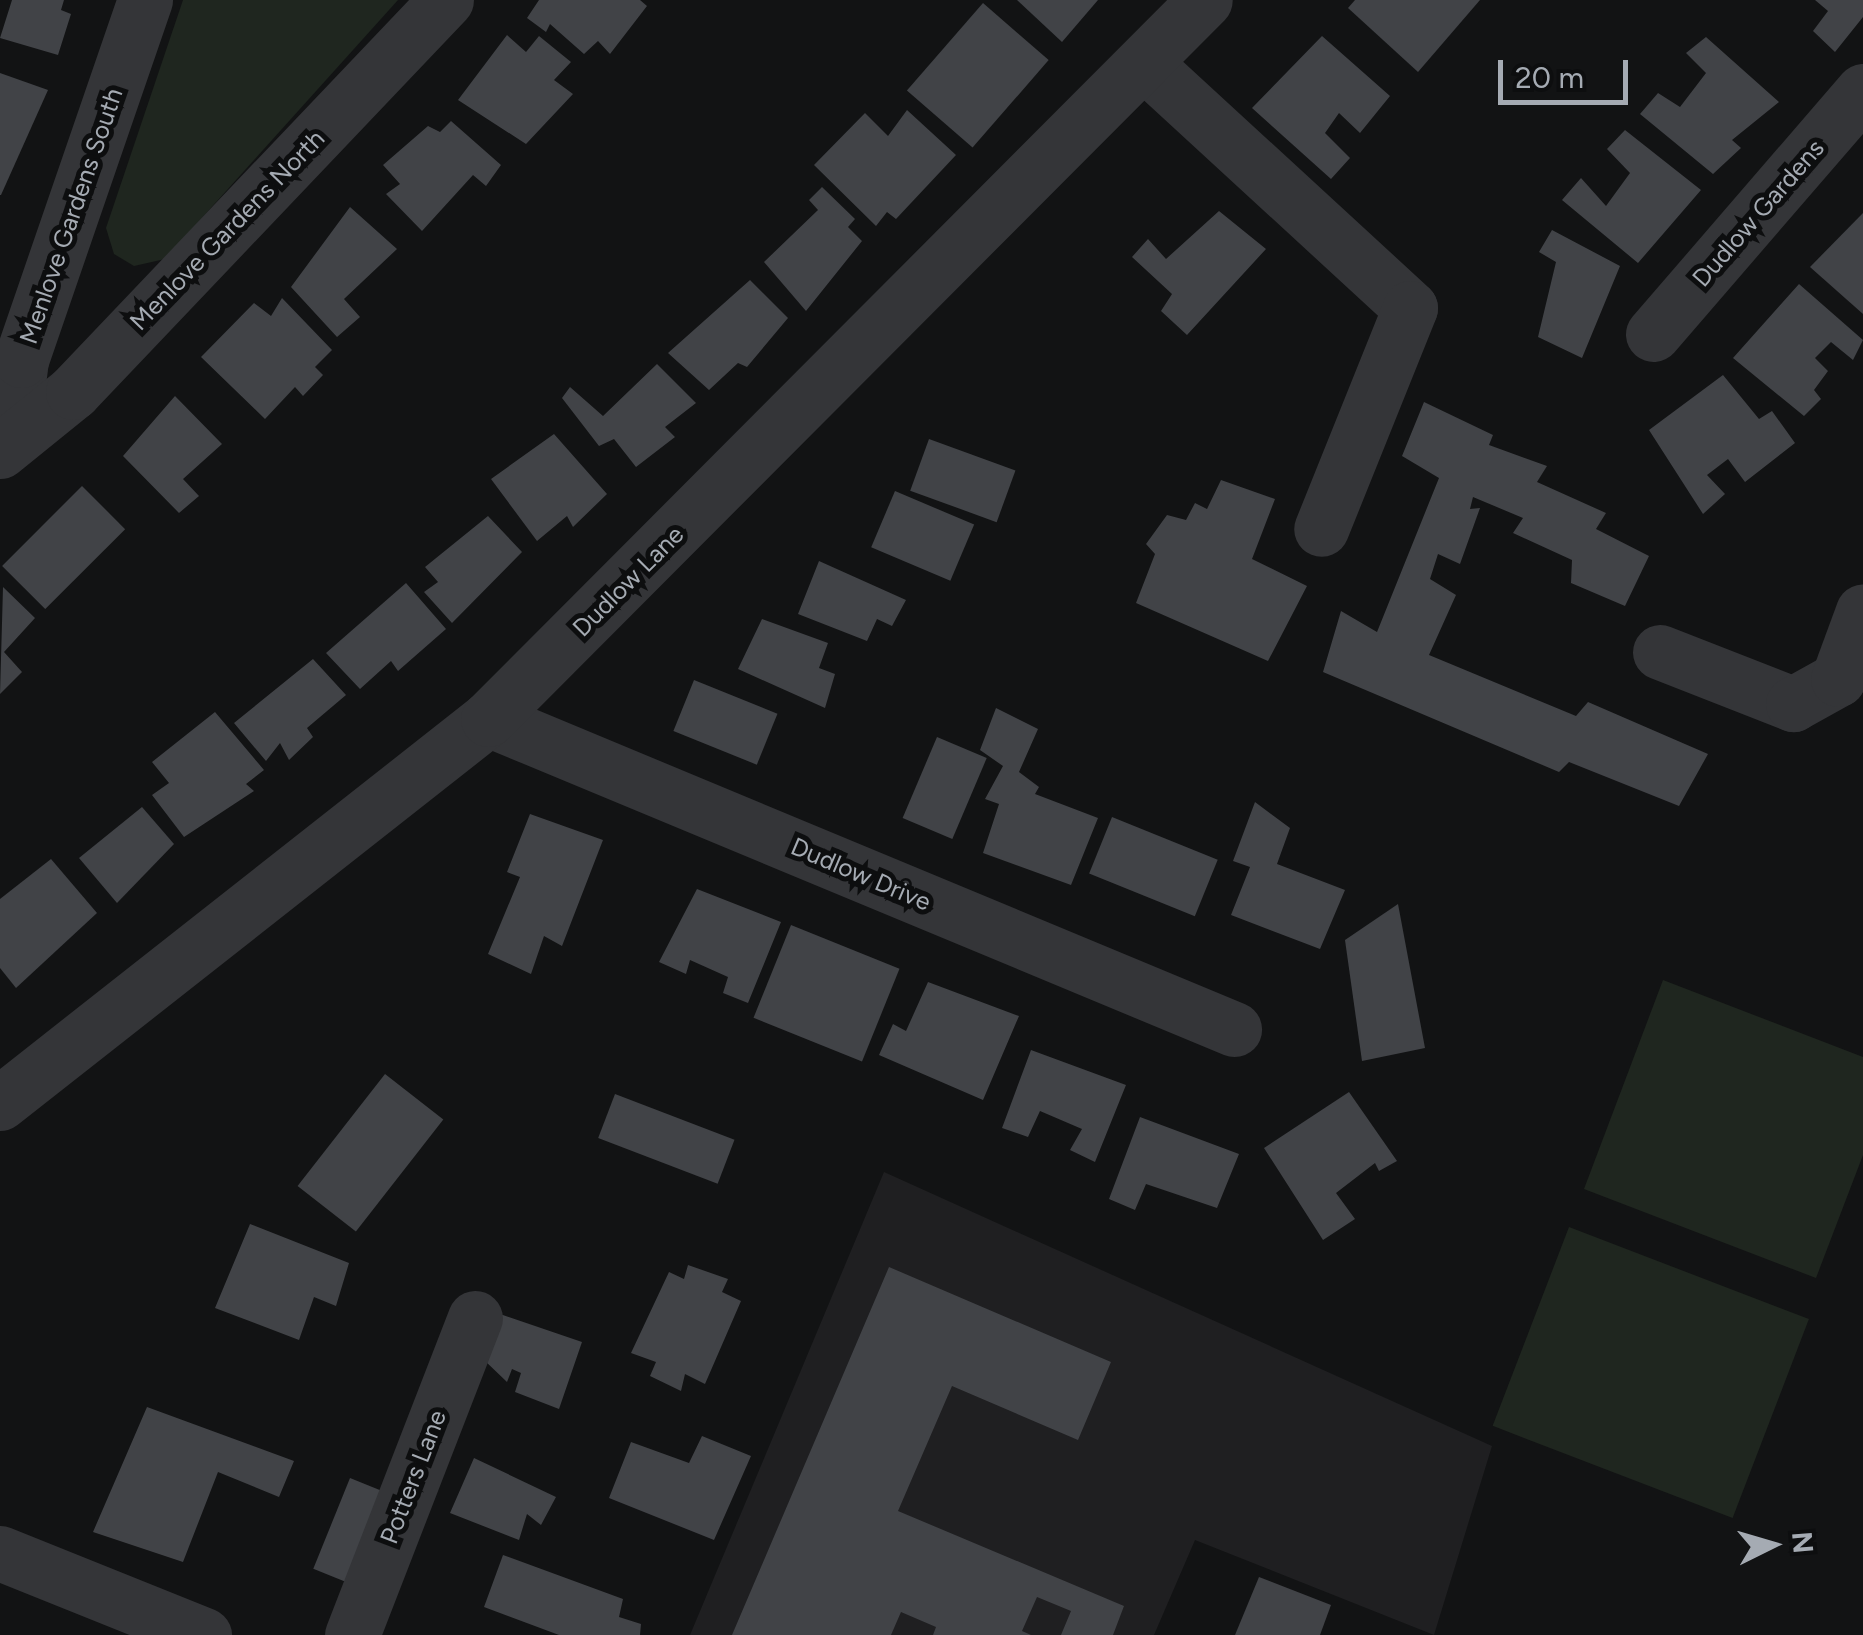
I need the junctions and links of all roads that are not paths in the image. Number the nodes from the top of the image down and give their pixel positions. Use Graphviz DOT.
graph roads {
  1 [pos="144,0"];
  2 [pos="446,0"];
  3 [pos="1205,0"];
  4 [pos="1145,64"];
  5 [pos="1863,91"];
  6 [pos="1654,334"];
  7 [pos="6,443"];
  8 [pos="1321,529"];
  9 [pos="1863,611"];
  10 [pos="1660,652"];
  11 [pos="488,719"];
  12 [pos="1234,1029"];
  13 [pos="0,1103"];
  14 [pos="474,1318"];
  15 [pos="0,1553"];
  16 [pos="204,1635"];
  17 [pos="352,1635"];
  1 -- 7 [label="street, Menlove Gardens South"];
  2 -- 7 [label="street, Menlove Gardens North"];
  3 -- 4 [label="street, Dudlow Lane"];
  4 -- 8 [label="street"];
  4 -- 11 [label="street, Dudlow Lane"];
  5 -- 6 [label="street, Dudlow Gardens"];
  9 -- 10 [label="street"];
  11 -- 12 [label="street, Dudlow Drive"];
  11 -- 13 [label="street, Dudlow Lane"];
  14 -- 17 [label="street, Potters Lane"];
  15 -- 16 [label="street"];
}
